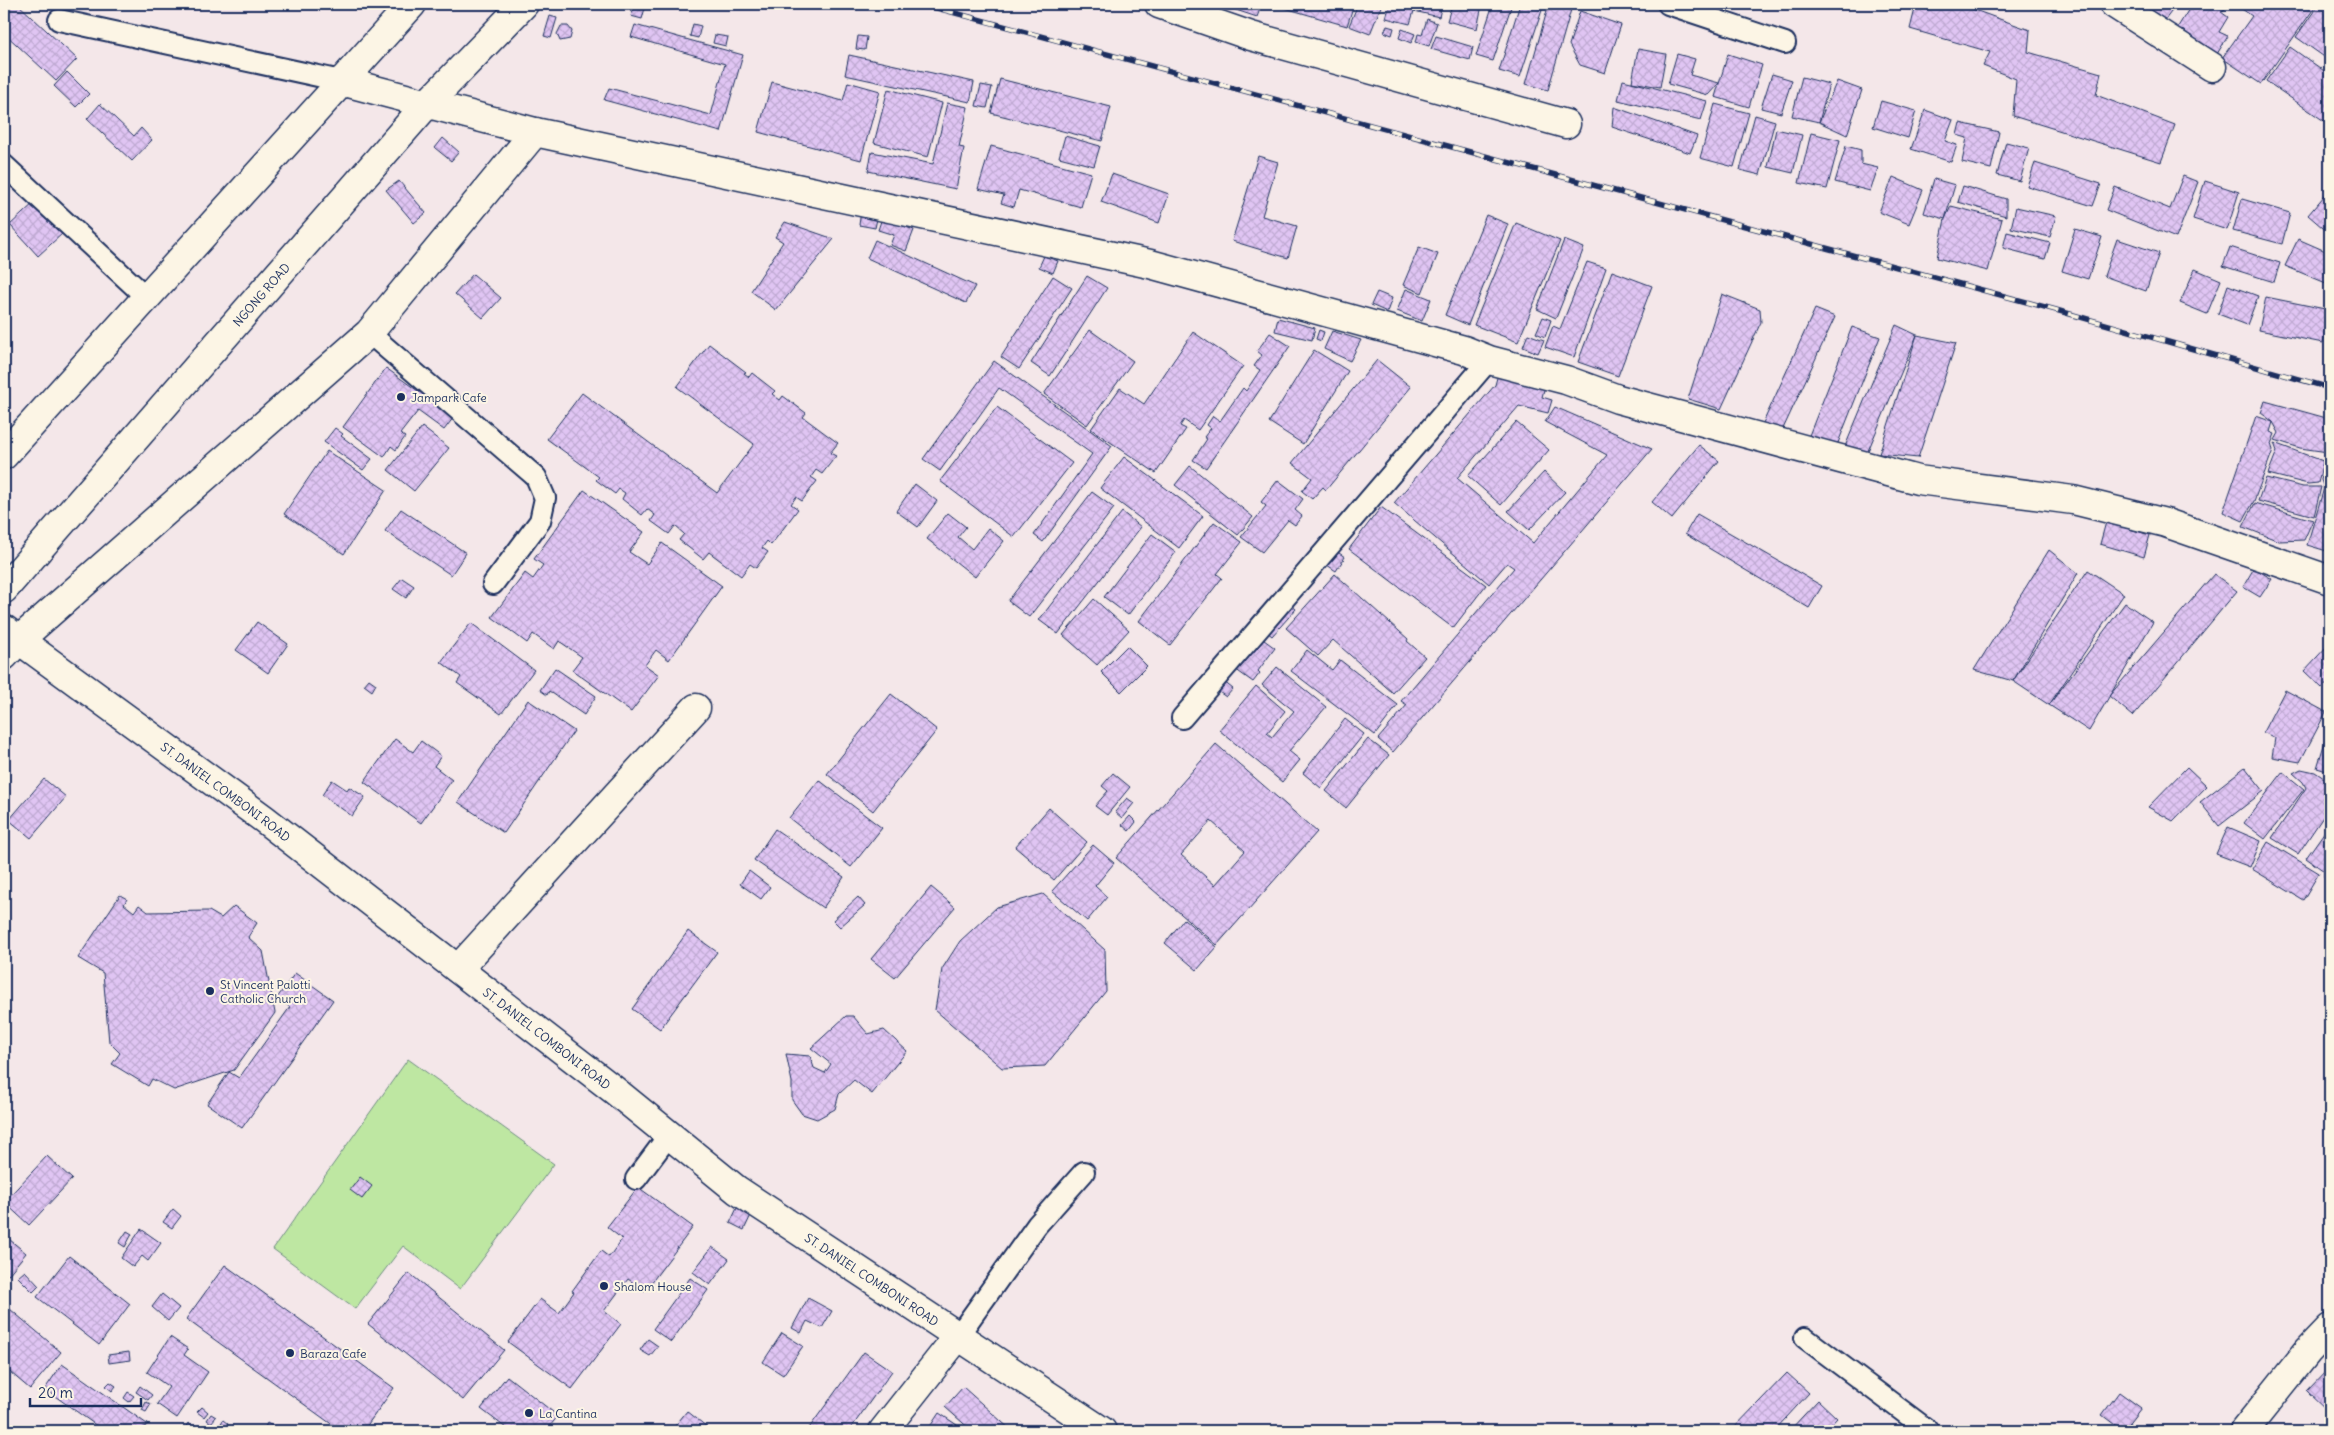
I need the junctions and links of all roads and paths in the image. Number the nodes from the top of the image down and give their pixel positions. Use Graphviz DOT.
graph roads {
  1 [pos="1159,4"];
  2 [pos="1668,4"];
  3 [pos="2114,4"];
  4 [pos="404,8"];
  5 [pos="517,12"];
  6 [pos="59,20"];
  7 [pos="1785,43"];
  8 [pos="2212,67"];
  9 [pos="341,81"];
  10 [pos="426,105"];
  11 [pos="1566,124"];
  12 [pos="535,132"];
  13 [pos="4,165"];
  14 [pos="145,296"];
  15 [pos="369,333"];
  16 [pos="1489,360"];
  17 [pos="4,455"];
  18 [pos="2330,580"];
  19 [pos="493,584"];
  20 [pos="4,589"];
  21 [pos="9,642"];
  22 [pos="696,708"];
  23 [pos="1182,718"];
  24 [pos="458,969"];
  25 [pos="669,1135"];
  26 [pos="1084,1172"];
  27 [pos="636,1179"];
  28 [pos="2330,1328"];
  29 [pos="958,1336"];
  30 [pos="1805,1338"];
  31 [pos="882,1431"];
  32 [pos="1102,1431"];
  33 [pos="1929,1431"];
  34 [pos="2244,1431"];
  1 -- 11 [label="street"];
  2 -- 7 [label="lane"];
  3 -- 8 [label="street"];
  4 -- 9 [label="street"];
  5 -- 10 [label="street, NGONG ROAD"];
  6 -- 9 [label="lane"];
  9 -- 10 [label="street"];
  9 -- 14 [label="street"];
  10 -- 12 [label="street"];
  10 -- 20 [label="street, NGONG ROAD"];
  12 -- 15 [label="street"];
  12 -- 16 [label="street"];
  13 -- 14 [label="lane"];
  14 -- 17 [label="street"];
  15 -- 19 [label="lane"];
  15 -- 21 [label="street"];
  16 -- 18 [label="street"];
  16 -- 23 [label="lane"];
  21 -- 24 [label="street, ST. DANIEL COMBONI ROAD"];
  22 -- 24 [label="street"];
  24 -- 25 [label="street, ST. DANIEL COMBONI ROAD"];
  25 -- 27 [label="lane"];
  25 -- 29 [label="street, ST. DANIEL COMBONI ROAD"];
  26 -- 29 [label="lane"];
  28 -- 34 [label="street"];
  29 -- 31 [label="street"];
  29 -- 32 [label="street, ST. DANIEL COMBONI ROAD"];
  30 -- 33 [label="lane"];
}
